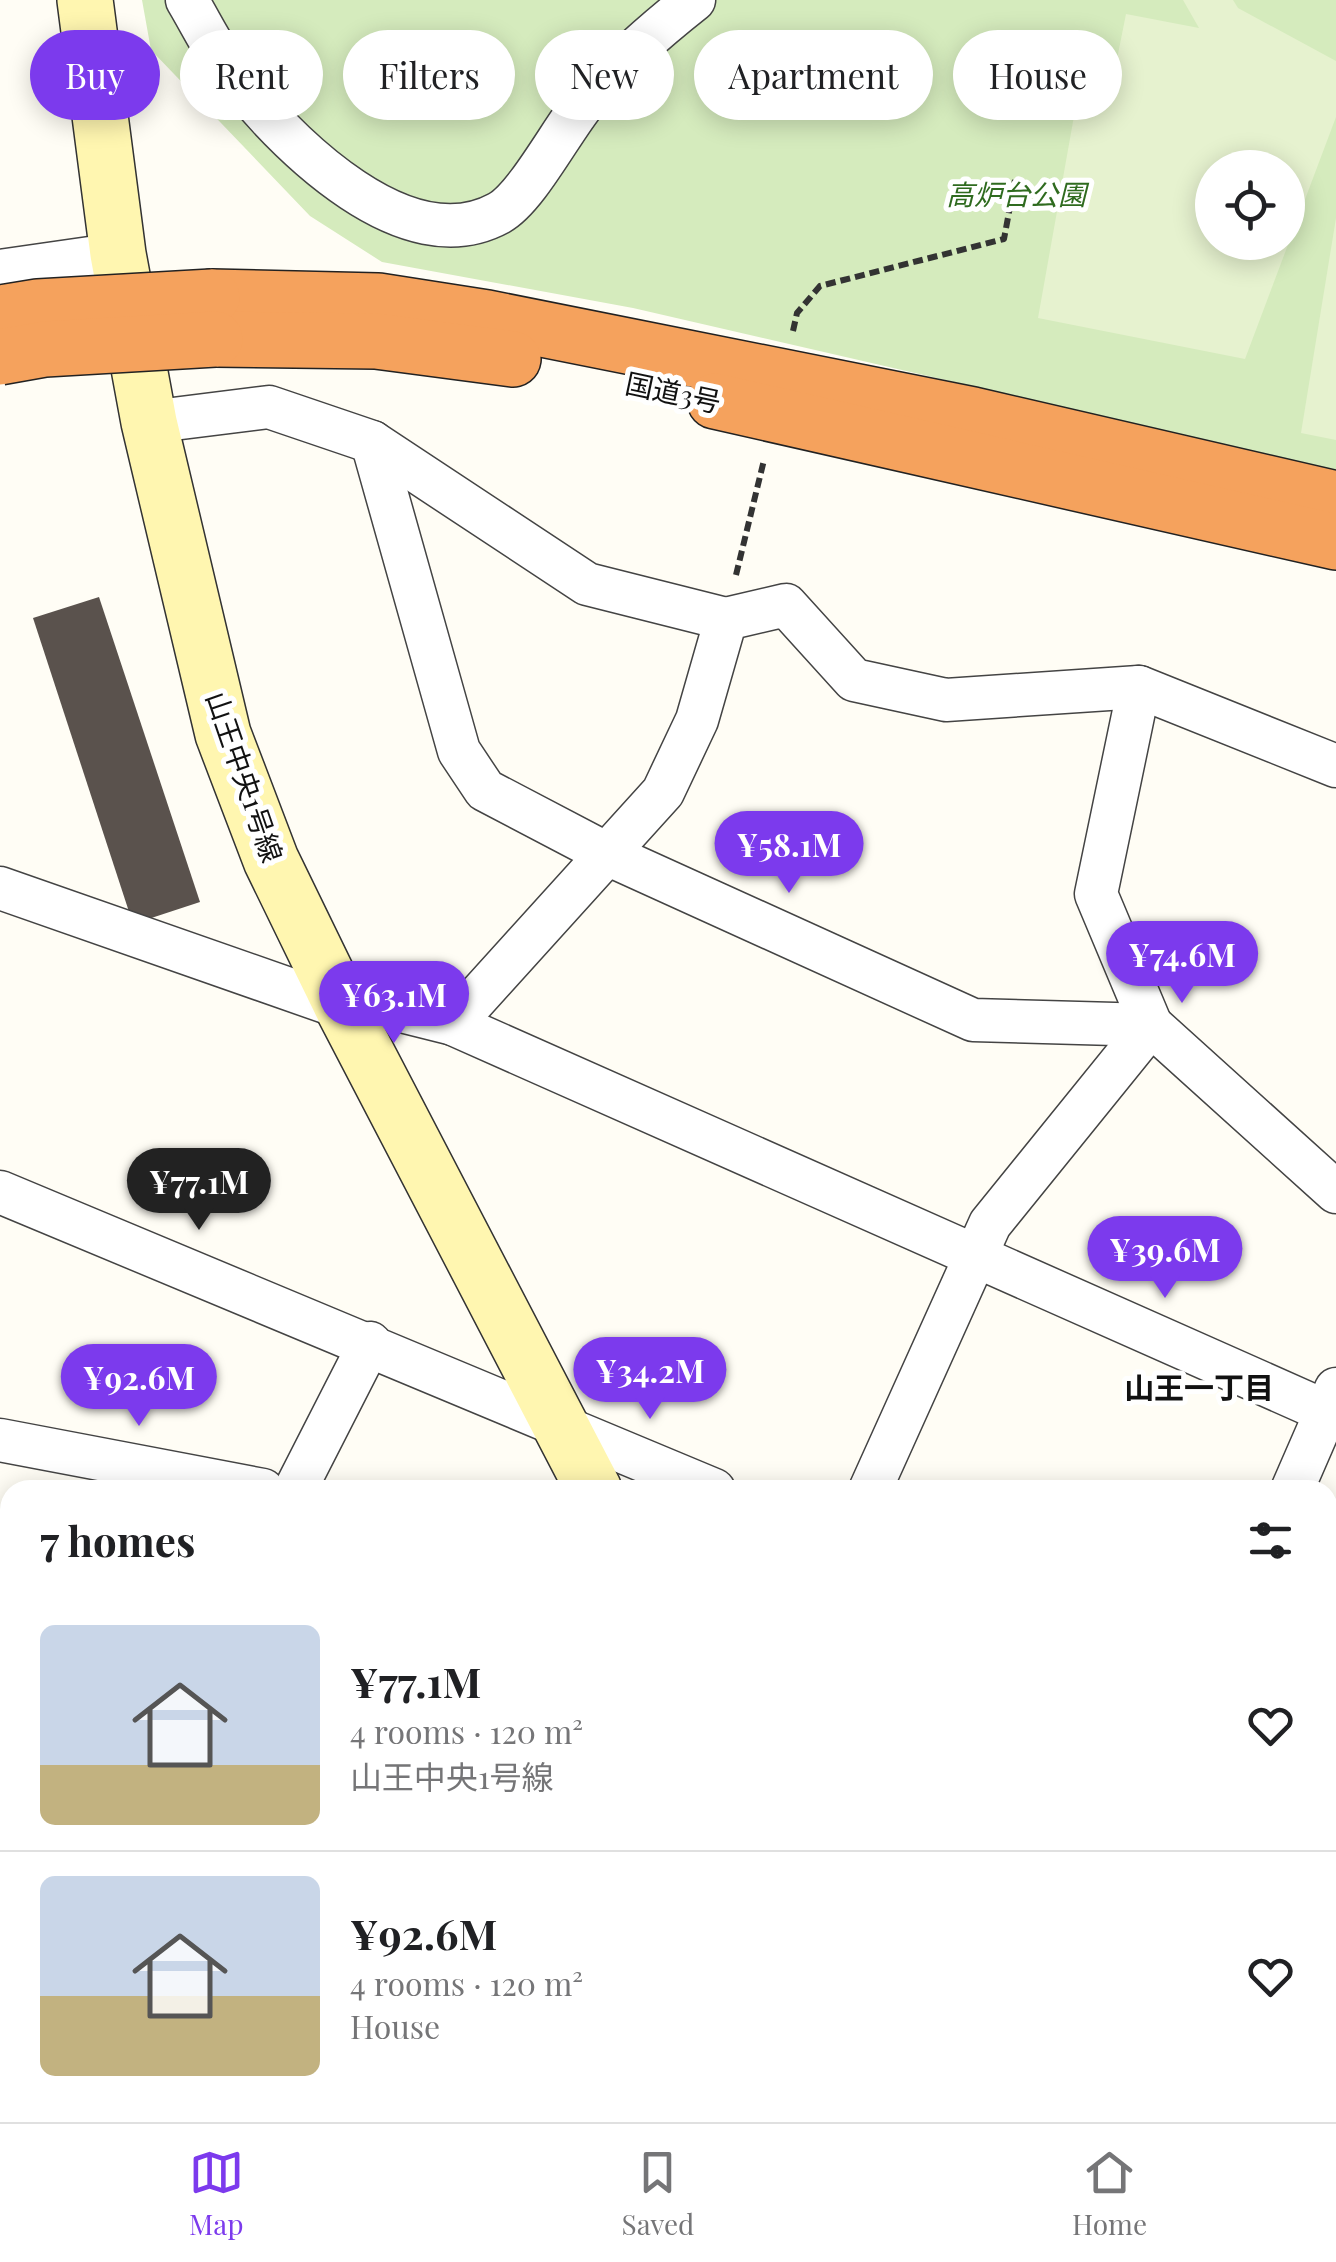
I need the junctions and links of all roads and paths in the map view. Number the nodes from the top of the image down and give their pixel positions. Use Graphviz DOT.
graph roads {
  1 [pos="85,0"];
  2 [pos="187,0"];
  3 [pos="694,0"];
  4 [pos="1014,180"];
  5 [pos="118,254"];
  6 [pos="0,271"];
  7 [pos="0,314"];
  8 [pos="213,318"];
  9 [pos="791,343"];
  10 [pos="0,357"];
  11 [pos="149,422"];
  12 [pos="372,442"];
  13 [pos="764,460"];
  14 [pos="1336,499"];
  15 [pos="1336,542"];
  16 [pos="726,619"];
  17 [pos="1139,687"];
  18 [pos="1336,766"];
  19 [pos="607,854"];
  20 [pos="0,888"];
  21 [pos="342,1008"];
  22 [pos="453,1024"];
  23 [pos="1151,1025"];
  24 [pos="0,1192"];
  25 [pos="1336,1192"];
  26 [pos="975,1256"];
  27 [pos="370,1342"];
  28 [pos="1333,1406"];
  29 [pos="556,1420"];
  30 [pos="0,1440"];
  31 [pos="211,1480"];
  32 [pos="300,1480"];
  33 [pos="589,1480"];
  34 [pos="691,1480"];
  35 [pos="874,1480"];
  36 [pos="1297,1480"];
  1 -- 5 [label="street, 山王中央1号線"];
  2 -- 3 [label="street"];
  4 -- 9 [label="path"];
  5 -- 6 [label="street"];
  5 -- 11 [label="street, 山王中央1号線"];
  7 -- 8 [label="highway, 国道3号, bridge"];
  8 -- 10 [label="highway, 国道3号, bridge"];
  8 -- 14 [label="highway, 国道3号"];
  8 -- 15 [label="highway, 国道3号"];
  11 -- 12 [label="street"];
  11 -- 21 [label="street, 山王中央1号線"];
  12 -- 16 [label="street"];
  12 -- 19 [label="street"];
  13 -- 16 [label="path"];
  16 -- 17 [label="street"];
  16 -- 19 [label="street"];
  17 -- 18 [label="street"];
  17 -- 23 [label="street"];
  19 -- 22 [label="street"];
  19 -- 23 [label="street"];
  20 -- 21 [label="street"];
  21 -- 22 [label="street"];
  21 -- 29 [label="street, 山王中央1号線"];
  22 -- 26 [label="street"];
  23 -- 25 [label="street"];
  23 -- 26 [label="street"];
  24 -- 27 [label="street"];
  26 -- 28 [label="street"];
  26 -- 35 [label="street"];
  27 -- 29 [label="street"];
  27 -- 32 [label="street"];
  28 -- 36 [label="street"];
  29 -- 33 [label="street, 山王中央1号線"];
  29 -- 34 [label="street"];
  30 -- 31 [label="street"];
}
